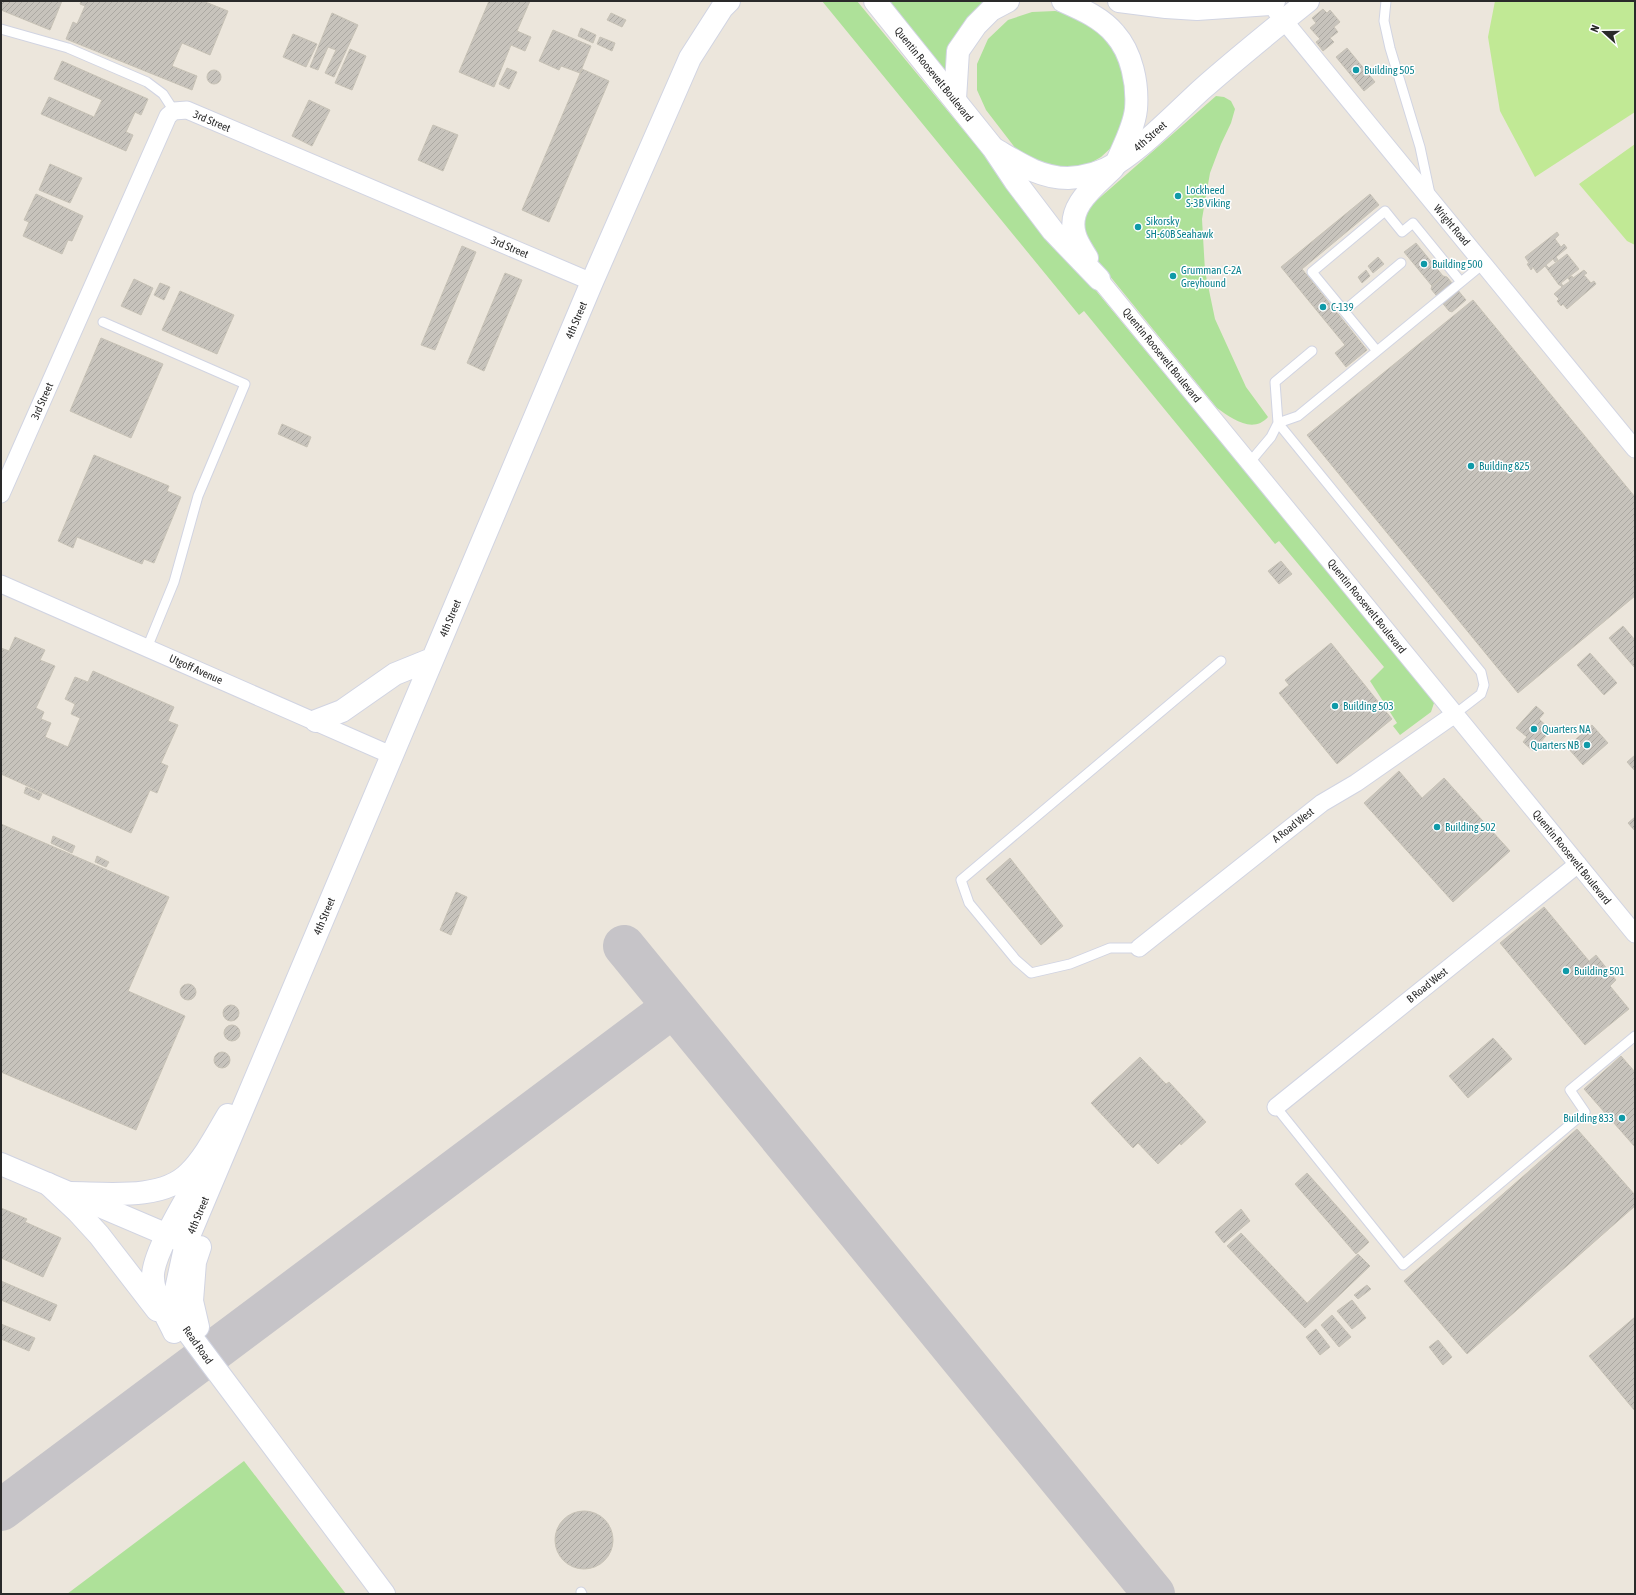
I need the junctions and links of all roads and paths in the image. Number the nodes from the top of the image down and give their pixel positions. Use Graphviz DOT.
graph roads {
  1 [pos="729,1"];
  2 [pos="875,1"];
  3 [pos="1008,1"];
  4 [pos="1120,1"];
  5 [pos="1308,1"];
  6 [pos="1386,1"];
  7 [pos="1065,2"];
  8 [pos="1271,2"];
  9 [pos="1283,21"];
  10 [pos="1,29"];
  11 [pos="954,99"];
  12 [pos="174,111"];
  13 [pos="993,148"];
  14 [pos="1116,164"];
  15 [pos="1432,201"];
  16 [pos="1401,263"];
  17 [pos="1483,264"];
  18 [pos="1099,279"];
  19 [pos="592,282"];
  20 [pos="1461,282"];
  21 [pos="1344,311"];
  22 [pos="104,322"];
  23 [pos="1312,351"];
  24 [pos="1377,351"];
  25 [pos="1278,423"];
  26 [pos="1635,448"];
  27 [pos="1250,462"];
  28 [pos="1,494"];
  29 [pos="1,584"];
  30 [pos="147,648"];
  31 [pos="432,659"];
  32 [pos="1221,661"];
  33 [pos="1455,714"];
  34 [pos="316,721"];
  35 [pos="392,754"];
  36 [pos="1578,864"];
  37 [pos="1635,934"];
  38 [pos="1139,948"];
  39 [pos="1635,1036"];
  40 [pos="264,1058"];
  41 [pos="1276,1107"];
  42 [pos="1,1164"];
  43 [pos="48,1184"];
  44 [pos="69,1193"];
  45 [pos="177,1239"];
  46 [pos="174,1332"];
  47 [pos="198,1346"];
  48 [pos="384,1594"];
  1 -- 19 [label="main road, 4th Street"];
  2 -- 11 [label="main road, Quentin Roosevelt Boulevard"];
  3 -- 11 [label="main road"];
  4 -- 7 [label="main road"];
  4 -- 8 [label="main road"];
  5 -- 9 [label="main road, 4th Street"];
  6 -- 15 [label="lane"];
  7 -- 14 [label="main road"];
  8 -- 9 [label="street, Wright Road"];
  9 -- 14 [label="main road, 4th Street"];
  9 -- 15 [label="street, Wright Road"];
  10 -- 12 [label="lane"];
  11 -- 13 [label="main road, Quentin Roosevelt Boulevard"];
  12 -- 19 [label="street, 3rd Street"];
  12 -- 28 [label="street, 3rd Street"];
  13 -- 14 [label="main road, 4th Street"];
  13 -- 18 [label="main road, Quentin Roosevelt Boulevard"];
  14 -- 18 [label="main road"];
  15 -- 17 [label="street, Wright Road"];
  16 -- 21 [label="lane"];
  17 -- 20 [label="lane"];
  17 -- 26 [label="street, Wright Road"];
  18 -- 27 [label="street, Quentin Roosevelt Boulevard"];
  19 -- 31 [label="main road, 4th Street"];
  20 -- 21 [label="lane"];
  20 -- 24 [label="lane"];
  21 -- 24 [label="lane"];
  22 -- 30 [label="lane"];
  23 -- 25 [label="lane"];
  24 -- 25 [label="lane"];
  25 -- 27 [label="lane"];
  25 -- 33 [label="lane"];
  27 -- 33 [label="street, Quentin Roosevelt Boulevard"];
  29 -- 30 [label="street, Utgoff Avenue"];
  30 -- 34 [label="street, Utgoff Avenue"];
  31 -- 34 [label="main road"];
  31 -- 35 [label="main road, 4th Street"];
  32 -- 38 [label="lane"];
  33 -- 36 [label="street, Quentin Roosevelt Boulevard"];
  33 -- 38 [label="street, A Road West"];
  34 -- 35 [label="street, Utgoff Avenue"];
  35 -- 40 [label="main road, 4th Street"];
  36 -- 37 [label="street, Quentin Roosevelt Boulevard"];
  36 -- 41 [label="street, B Road West"];
  39 -- 41 [label="lane"];
  40 -- 44 [label="main road"];
  40 -- 45 [label="main road, 4th Street"];
  40 -- 47 [label="main road"];
  42 -- 43 [label="main road"];
  43 -- 44 [label="main road"];
  43 -- 46 [label="main road"];
  44 -- 45 [label="main road"];
  45 -- 46 [label="main road"];
  45 -- 47 [label="main road, Read Road"];
  46 -- 47 [label="main road"];
  47 -- 48 [label="main road, Read Road"];
}
